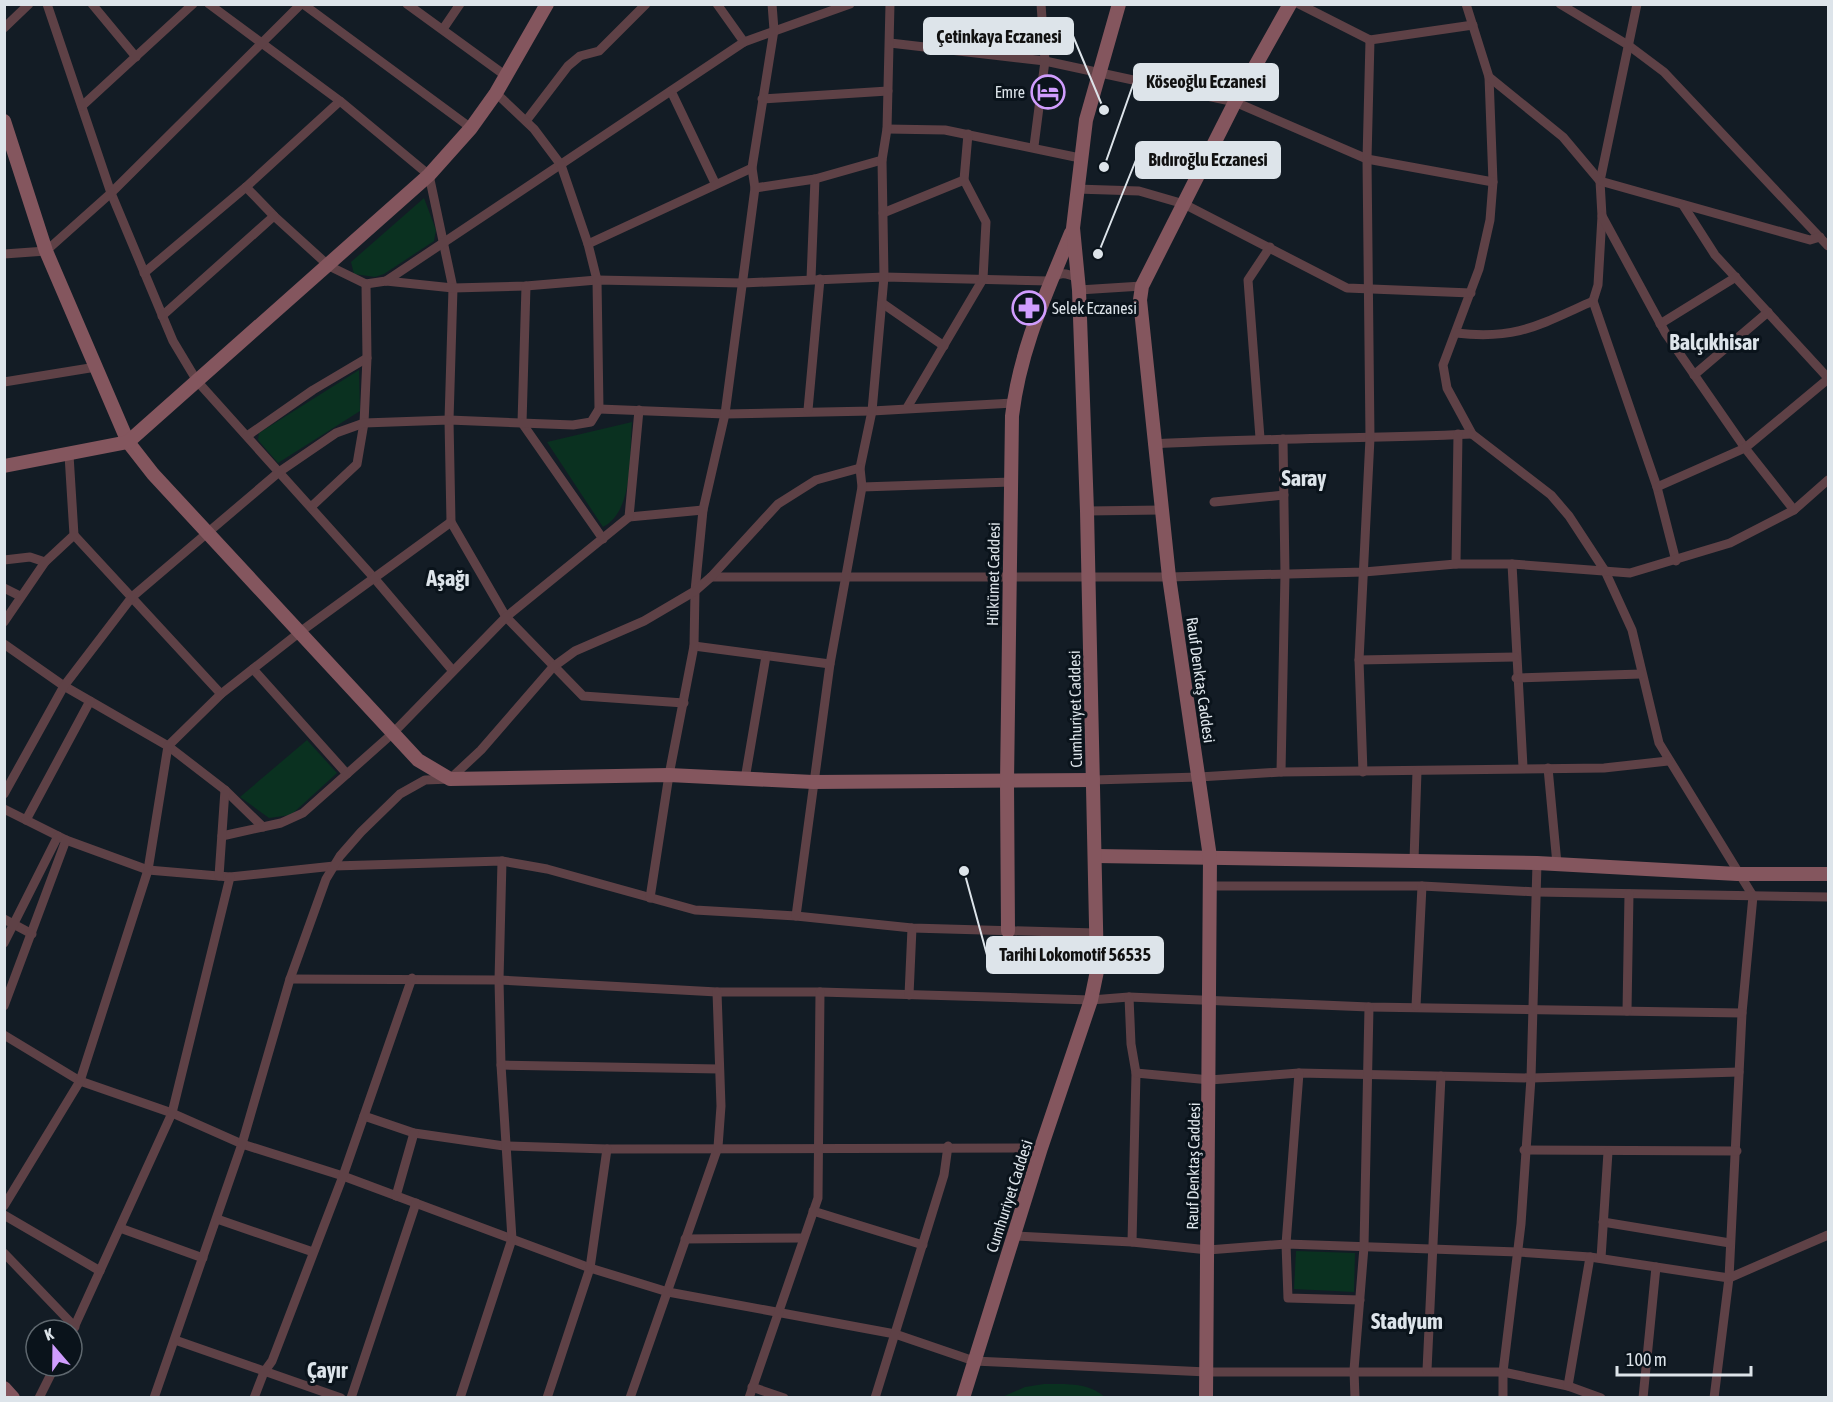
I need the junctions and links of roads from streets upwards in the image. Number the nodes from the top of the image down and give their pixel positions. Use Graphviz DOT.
graph roads {
  1 [pos="29,4"];
  2 [pos="47,4"];
  3 [pos="92,4"];
  4 [pos="193,4"];
  5 [pos="209,4"];
  6 [pos="302,4"];
  7 [pos="407,4"];
  8 [pos="460,4"];
  9 [pos="547,4"];
  10 [pos="646,4"];
  11 [pos="717,4"];
  12 [pos="772,4"];
  13 [pos="850,4"];
  14 [pos="890,4"];
  15 [pos="1041,4"];
  16 [pos="1119,4"];
  17 [pos="1290,4"];
  18 [pos="1299,4"];
  19 [pos="1466,4"];
  20 [pos="1560,4"];
  21 [pos="1637,4"];
  22 [pos="1473,25"];
  23 [pos="4,28"];
  24 [pos="443,29"];
  25 [pos="774,30"];
  26 [pos="1370,40"];
  27 [pos="744,42"];
  28 [pos="890,43"];
  29 [pos="260,45"];
  30 [pos="1628,45"];
  31 [pos="136,57"];
  32 [pos="1045,61"];
  33 [pos="1099,71"];
  34 [pos="506,76"];
  35 [pos="1489,77"];
  36 [pos="671,91"];
  37 [pos="888,91"];
  38 [pos="496,93"];
  39 [pos="762,99"];
  40 [pos="340,101"];
  41 [pos="1236,102"];
  42 [pos="82,106"];
  43 [pos="526,121"];
  44 [pos="5,125"];
  45 [pos="471,128"];
  46 [pos="887,129"];
  47 [pos="968,134"];
  48 [pos="1034,146"];
  49 [pos="1080,158"];
  50 [pos="1367,159"];
  51 [pos="882,160"];
  52 [pos="561,165"];
  53 [pos="752,168"];
  54 [pos="429,175"];
  55 [pos="815,178"];
  56 [pos="964,180"];
  57 [pos="1600,181"];
  58 [pos="1493,182"];
  59 [pos="715,183"];
  60 [pos="246,187"];
  61 [pos="755,188"];
  62 [pos="1076,189"];
  63 [pos="111,193"];
  64 [pos="1184,204"];
  65 [pos="1683,205"];
  66 [pos="883,213"];
  67 [pos="274,216"];
  68 [pos="1602,216"];
  69 [pos="1073,228"];
  70 [pos="1820,237"];
  71 [pos="444,242"];
  72 [pos="588,244"];
  73 [pos="1828,246"];
  74 [pos="1270,247"];
  75 [pos="46,251"];
  76 [pos="4,254"];
  77 [pos="329,266"];
  78 [pos="144,273"];
  79 [pos="884,277"];
  80 [pos="1736,277"];
  81 [pos="816,279"];
  82 [pos="983,279"];
  83 [pos="597,280"];
  84 [pos="386,281"];
  85 [pos="1049,281"];
  86 [pos="743,283"];
  87 [pos="366,284"];
  88 [pos="1078,284"];
  89 [pos="526,286"];
  90 [pos="1142,286"];
  91 [pos="1368,287"];
  92 [pos="453,288"];
  93 [pos="1471,293"];
  94 [pos="1593,301"];
  95 [pos="882,303"];
  96 [pos="1767,312"];
  97 [pos="162,316"];
  98 [pos="1660,324"];
  99 [pos="1456,333"];
  100 [pos="944,346"];
  101 [pos="367,358"];
  102 [pos="96,367"];
  103 [pos="1694,375"];
  104 [pos="1828,379"];
  105 [pos="197,381"];
  106 [pos="4,382"];
  107 [pos="1013,403"];
  108 [pos="908,406"];
  109 [pos="599,409"];
  110 [pos="639,410"];
  111 [pos="808,410"];
  112 [pos="872,411"];
  113 [pos="725,414"];
  114 [pos="449,420"];
  115 [pos="364,423"];
  116 [pos="522,423"];
  117 [pos="1472,434"];
  118 [pos="1458,435"];
  119 [pos="247,436"];
  120 [pos="1260,438"];
  121 [pos="1370,438"];
  122 [pos="1283,439"];
  123 [pos="128,442"];
  124 [pos="1154,444"];
  125 [pos="1745,448"];
  126 [pos="69,455"];
  127 [pos="4,466"];
  128 [pos="860,468"];
  129 [pos="279,471"];
  130 [pos="1828,480"];
  131 [pos="1011,482"];
  132 [pos="862,487"];
  133 [pos="1657,487"];
  134 [pos="1284,495"];
  135 [pos="1214,502"];
  136 [pos="311,507"];
  137 [pos="703,510"];
  138 [pos="1162,510"];
  139 [pos="1794,510"];
  140 [pos="1087,511"];
  141 [pos="629,517"];
  142 [pos="451,522"];
  143 [pos="206,531"];
  144 [pos="74,535"];
  145 [pos="603,539"];
  146 [pos="4,560"];
  147 [pos="1676,561"];
  148 [pos="45,562"];
  149 [pos="1456,564"];
  150 [pos="1512,564"];
  151 [pos="1605,571"];
  152 [pos="1364,572"];
  153 [pos="1285,573"];
  154 [pos="711,577"];
  155 [pos="1169,577"];
  156 [pos="1089,578"];
  157 [pos="375,579"];
  158 [pos="844,579"];
  159 [pos="1009,579"];
  160 [pos="4,588"];
  161 [pos="695,591"];
  162 [pos="21,596"];
  163 [pos="132,597"];
  164 [pos="506,617"];
  165 [pos="4,622"];
  166 [pos="300,632"];
  167 [pos="4,644"];
  168 [pos="694,646"];
  169 [pos="766,656"];
  170 [pos="1515,657"];
  171 [pos="1359,660"];
  172 [pos="830,664"];
  173 [pos="553,667"];
  174 [pos="253,669"];
  175 [pos="453,671"];
  176 [pos="1641,674"];
  177 [pos="1516,678"];
  178 [pos="64,686"];
  179 [pos="221,693"];
  180 [pos="90,701"];
  181 [pos="684,703"];
  182 [pos="393,733"];
  183 [pos="168,746"];
  184 [pos="1668,761"];
  185 [pos="1523,767"];
  186 [pos="1548,768"];
  187 [pos="1417,771"];
  188 [pos="1281,772"];
  189 [pos="1363,772"];
  190 [pos="347,774"];
  191 [pos="669,775"];
  192 [pos="1199,777"];
  193 [pos="745,778"];
  194 [pos="450,779"];
  195 [pos="1093,780"];
  196 [pos="813,782"];
  197 [pos="1007,782"];
  198 [pos="225,790"];
  199 [pos="4,794"];
  200 [pos="4,809"];
  201 [pos="26,820"];
  202 [pos="263,827"];
  203 [pos="222,836"];
  204 [pos="62,838"];
  205 [pos="1096,856"];
  206 [pos="1210,857"];
  207 [pos="1414,860"];
  208 [pos="502,861"];
  209 [pos="1537,863"];
  210 [pos="1557,864"];
  211 [pos="334,866"];
  212 [pos="148,870"];
  213 [pos="1737,874"];
  214 [pos="1828,874"];
  215 [pos="219,876"];
  216 [pos="230,878"];
  217 [pos="1212,886"];
  218 [pos="1422,886"];
  219 [pos="1536,892"];
  220 [pos="1629,894"];
  221 [pos="1753,896"];
  222 [pos="1828,897"];
  223 [pos="650,898"];
  224 [pos="796,916"];
  225 [pos="4,919"];
  226 [pos="14,924"];
  227 [pos="912,928"];
  228 [pos="1008,931"];
  229 [pos="1096,933"];
  230 [pos="32,934"];
  231 [pos="4,943"];
  232 [pos="412,978"];
  233 [pos="290,979"];
  234 [pos="500,980"];
  235 [pos="717,992"];
  236 [pos="820,992"];
  237 [pos="909,995"];
  238 [pos="1129,997"];
  239 [pos="1091,1000"];
  240 [pos="1210,1000"];
  241 [pos="4,1006"];
  242 [pos="1416,1006"];
  243 [pos="1369,1007"];
  244 [pos="1532,1009"];
  245 [pos="1627,1011"];
  246 [pos="1742,1013"];
  247 [pos="4,1035"];
  248 [pos="501,1065"];
  249 [pos="719,1069"];
  250 [pos="1739,1072"];
  251 [pos="1136,1073"];
  252 [pos="1299,1073"];
  253 [pos="1370,1076"];
  254 [pos="1441,1076"];
  255 [pos="1531,1078"];
  256 [pos="1210,1080"];
  257 [pos="80,1081"];
  258 [pos="172,1113"];
  259 [pos="364,1116"];
  260 [pos="414,1133"];
  261 [pos="242,1144"];
  262 [pos="504,1146"];
  263 [pos="948,1146"];
  264 [pos="718,1147"];
  265 [pos="820,1147"];
  266 [pos="1041,1148"];
  267 [pos="607,1149"];
  268 [pos="1524,1150"];
  269 [pos="1737,1151"];
  270 [pos="1608,1152"];
  271 [pos="343,1176"];
  272 [pos="396,1196"];
  273 [pos="416,1203"];
  274 [pos="4,1206"];
  275 [pos="813,1211"];
  276 [pos="4,1215"];
  277 [pos="217,1219"];
  278 [pos="1603,1222"];
  279 [pos="120,1228"];
  280 [pos="1828,1235"];
  281 [pos="1014,1236"];
  282 [pos="803,1238"];
  283 [pos="512,1239"];
  284 [pos="685,1239"];
  285 [pos="1132,1242"];
  286 [pos="1730,1243"];
  287 [pos="1286,1244"];
  288 [pos="923,1245"];
  289 [pos="1364,1247"];
  290 [pos="1435,1249"];
  291 [pos="1208,1250"];
  292 [pos="313,1252"];
  293 [pos="1518,1252"];
  294 [pos="4,1253"];
  295 [pos="1590,1257"];
  296 [pos="203,1258"];
  297 [pos="1601,1258"];
  298 [pos="1656,1267"];
  299 [pos="590,1268"];
  300 [pos="100,1271"];
  301 [pos="1729,1278"];
  302 [pos="668,1292"];
  303 [pos="1360,1300"];
  304 [pos="778,1314"];
  305 [pos="62,1318"];
  306 [pos="78,1318"];
  307 [pos="896,1334"];
  308 [pos="175,1340"];
  309 [pos="974,1362"];
  310 [pos="1354,1370"];
  311 [pos="1427,1370"];
  312 [pos="264,1372"];
  313 [pos="1207,1372"];
  314 [pos="1503,1372"];
  315 [pos="49,1378"];
  316 [pos="1568,1386"];
  317 [pos="752,1387"];
  318 [pos="4,1388"];
  319 [pos="1600,1397"];
  320 [pos="13,1398"];
  321 [pos="39,1398"];
  322 [pos="154,1398"];
  323 [pos="254,1398"];
  324 [pos="341,1398"];
  325 [pos="351,1398"];
  326 [pos="460,1398"];
  327 [pos="547,1398"];
  328 [pos="630,1398"];
  329 [pos="748,1398"];
  330 [pos="784,1398"];
  331 [pos="875,1398"];
  332 [pos="963,1398"];
  333 [pos="1206,1398"];
  334 [pos="1355,1398"];
  335 [pos="1503,1398"];
  336 [pos="1643,1398"];
  337 [pos="1714,1398"];
  1 -- 23 [label="street"];
  2 -- 42 [label="street"];
  3 -- 31 [label="street"];
  4 -- 31 [label="street"];
  5 -- 29 [label="street"];
  6 -- 29 [label="street"];
  6 -- 45 [label="street"];
  7 -- 24 [label="street"];
  8 -- 24 [label="street"];
  9 -- 34 [label="street"];
  10 -- 43 [label="street"];
  11 -- 27 [label="street"];
  12 -- 25 [label="street"];
  13 -- 25 [label="street"];
  14 -- 28 [label="street"];
  15 -- 32 [label="street"];
  16 -- 33 [label="street, Cumhuriyet Caddesi"];
  17 -- 41 [label="street, Rauf Denktaş Caddesi"];
  18 -- 26 [label="street"];
  19 -- 22 [label="street"];
  20 -- 30 [label="street"];
  21 -- 30 [label="street"];
  22 -- 26 [label="street"];
  22 -- 35 [label="street"];
  24 -- 34 [label="street"];
  25 -- 27 [label="street"];
  25 -- 39 [label="street"];
  26 -- 50 [label="street"];
  27 -- 36 [label="street"];
  28 -- 32 [label="street"];
  28 -- 37 [label="street"];
  29 -- 40 [label="street"];
  29 -- 63 [label="street"];
  30 -- 57 [label="street"];
  30 -- 70 [label="street"];
  31 -- 42 [label="street"];
  32 -- 33 [label="street"];
  32 -- 48 [label="street"];
  33 -- 41 [label="street"];
  33 -- 49 [label="street, Cumhuriyet Caddesi"];
  34 -- 38 [label="street"];
  35 -- 57 [label="street"];
  35 -- 58 [label="street"];
  36 -- 52 [label="street"];
  36 -- 59 [label="street"];
  37 -- 39 [label="street"];
  37 -- 46 [label="street"];
  38 -- 43 [label="street"];
  38 -- 45 [label="street"];
  39 -- 53 [label="street"];
  40 -- 54 [label="street"];
  40 -- 60 [label="street"];
  41 -- 50 [label="street"];
  41 -- 64 [label="street, Rauf Denktaş Caddesi"];
  42 -- 63 [label="street"];
  43 -- 52 [label="street"];
  44 -- 75 [label="street"];
  45 -- 54 [label="street"];
  46 -- 47 [label="street"];
  46 -- 51 [label="street"];
  47 -- 48 [label="street"];
  47 -- 56 [label="street"];
  48 -- 49 [label="street"];
  49 -- 62 [label="street, Cumhuriyet Caddesi"];
  50 -- 58 [label="street"];
  50 -- 91 [label="street"];
  51 -- 55 [label="street"];
  51 -- 66 [label="street"];
  52 -- 71 [label="street"];
  52 -- 72 [label="street"];
  53 -- 59 [label="street"];
  53 -- 61 [label="street"];
  54 -- 71 [label="street"];
  54 -- 77 [label="street"];
  55 -- 61 [label="street"];
  55 -- 81 [label="street"];
  56 -- 66 [label="street"];
  56 -- 82 [label="street"];
  57 -- 65 [label="street"];
  57 -- 68 [label="street"];
  58 -- 93 [label="street"];
  59 -- 72 [label="street"];
  60 -- 67 [label="street"];
  60 -- 78 [label="street"];
  61 -- 86 [label="street"];
  62 -- 64 [label="street"];
  62 -- 69 [label="street, Cumhuriyet Caddesi"];
  63 -- 75 [label="street"];
  63 -- 78 [label="street"];
  64 -- 74 [label="street"];
  64 -- 90 [label="street, Rauf Denktaş Caddesi"];
  65 -- 70 [label="street"];
  65 -- 80 [label="street"];
  66 -- 79 [label="street"];
  67 -- 77 [label="street"];
  67 -- 97 [label="street"];
  68 -- 94 [label="street"];
  68 -- 98 [label="street"];
  69 -- 85 [label="street, Hükümet Caddesi"];
  69 -- 88 [label="street, Cumhuriyet Caddesi"];
  70 -- 73 [label="street"];
  71 -- 84 [label="street"];
  71 -- 92 [label="street"];
  72 -- 83 [label="street"];
  74 -- 91 [label="street"];
  74 -- 120 [label="street"];
  75 -- 76 [label="street"];
  75 -- 102 [label="street"];
  77 -- 87 [label="street"];
  77 -- 105 [label="street"];
  78 -- 97 [label="street"];
  79 -- 81 [label="street"];
  79 -- 82 [label="street"];
  79 -- 95 [label="street"];
  80 -- 96 [label="street"];
  80 -- 98 [label="street"];
  81 -- 86 [label="street"];
  81 -- 111 [label="street"];
  82 -- 85 [label="street"];
  82 -- 100 [label="street"];
  83 -- 86 [label="street"];
  83 -- 89 [label="street"];
  83 -- 109 [label="street"];
  84 -- 87 [label="street"];
  84 -- 92 [label="street"];
  85 -- 88 [label="street"];
  85 -- 107 [label="street, Hükümet Caddesi"];
  86 -- 113 [label="street"];
  87 -- 101 [label="street"];
  88 -- 90 [label="street"];
  88 -- 140 [label="street, Cumhuriyet Caddesi"];
  89 -- 92 [label="street"];
  89 -- 116 [label="street"];
  90 -- 124 [label="street, Rauf Denktaş Caddesi"];
  91 -- 93 [label="street"];
  91 -- 121 [label="street"];
  92 -- 114 [label="street"];
  93 -- 99 [label="street"];
  94 -- 99 [label="street"];
  94 -- 133 [label="street"];
  95 -- 100 [label="street"];
  95 -- 112 [label="street"];
  96 -- 103 [label="street"];
  96 -- 104 [label="street"];
  97 -- 105 [label="street"];
  98 -- 103 [label="street"];
  99 -- 117 [label="street"];
  100 -- 108 [label="street"];
  101 -- 115 [label="street"];
  101 -- 119 [label="street"];
  102 -- 106 [label="street"];
  102 -- 123 [label="street"];
  103 -- 125 [label="street"];
  104 -- 125 [label="street"];
  105 -- 119 [label="street"];
  105 -- 123 [label="street"];
  107 -- 108 [label="street"];
  107 -- 131 [label="street, Hükümet Caddesi"];
  108 -- 112 [label="street"];
  109 -- 110 [label="street"];
  109 -- 116 [label="street"];
  110 -- 113 [label="street"];
  110 -- 141 [label="street"];
  111 -- 112 [label="street"];
  111 -- 113 [label="street"];
  112 -- 128 [label="street"];
  113 -- 137 [label="street"];
  114 -- 115 [label="street"];
  114 -- 116 [label="street"];
  114 -- 142 [label="street"];
  115 -- 129 [label="street"];
  115 -- 136 [label="street"];
  116 -- 145 [label="street"];
  117 -- 118 [label="street"];
  117 -- 151 [label="street"];
  118 -- 121 [label="street"];
  118 -- 149 [label="street"];
  119 -- 129 [label="street"];
  120 -- 122 [label="street"];
  120 -- 124 [label="street"];
  121 -- 122 [label="street"];
  121 -- 152 [label="street"];
  122 -- 134 [label="street"];
  123 -- 126 [label="street"];
  123 -- 143 [label="street"];
  124 -- 138 [label="street, Rauf Denktaş Caddesi"];
  125 -- 133 [label="street"];
  125 -- 139 [label="street"];
  126 -- 127 [label="street"];
  126 -- 144 [label="street"];
  128 -- 132 [label="street"];
  128 -- 154 [label="street"];
  129 -- 136 [label="street"];
  129 -- 143 [label="street"];
  130 -- 139 [label="street"];
  131 -- 132 [label="street"];
  131 -- 159 [label="street, Hükümet Caddesi"];
  132 -- 158 [label="street"];
  133 -- 147 [label="street"];
  134 -- 135 [label="street"];
  134 -- 153 [label="street"];
  136 -- 157 [label="street"];
  137 -- 141 [label="street"];
  137 -- 161 [label="street"];
  138 -- 140 [label="street"];
  138 -- 155 [label="street, Rauf Denktaş Caddesi"];
  139 -- 147 [label="street"];
  140 -- 156 [label="street, Cumhuriyet Caddesi"];
  141 -- 145 [label="street"];
  142 -- 157 [label="street"];
  142 -- 164 [label="street"];
  143 -- 163 [label="street"];
  143 -- 166 [label="street"];
  144 -- 148 [label="street"];
  144 -- 163 [label="street"];
  145 -- 164 [label="street"];
  146 -- 148 [label="street"];
  147 -- 151 [label="street"];
  148 -- 162 [label="street"];
  149 -- 150 [label="street"];
  149 -- 152 [label="street"];
  150 -- 151 [label="street"];
  150 -- 170 [label="street"];
  151 -- 176 [label="street"];
  152 -- 153 [label="street"];
  152 -- 171 [label="street"];
  153 -- 155 [label="street"];
  153 -- 188 [label="street"];
  154 -- 158 [label="street"];
  154 -- 161 [label="street"];
  155 -- 156 [label="street"];
  155 -- 192 [label="street, Rauf Denktaş Caddesi"];
  156 -- 159 [label="street"];
  156 -- 195 [label="street, Cumhuriyet Caddesi"];
  157 -- 166 [label="street"];
  157 -- 175 [label="street"];
  158 -- 159 [label="street"];
  158 -- 172 [label="street"];
  159 -- 197 [label="street, Hükümet Caddesi"];
  160 -- 162 [label="street"];
  161 -- 168 [label="street"];
  161 -- 173 [label="street"];
  162 -- 165 [label="street"];
  163 -- 178 [label="street"];
  163 -- 179 [label="street"];
  164 -- 173 [label="street"];
  164 -- 175 [label="street"];
  166 -- 174 [label="street"];
  166 -- 182 [label="street"];
  167 -- 178 [label="street"];
  168 -- 169 [label="street"];
  168 -- 181 [label="street"];
  169 -- 172 [label="street"];
  169 -- 193 [label="street"];
  170 -- 171 [label="street"];
  170 -- 177 [label="street"];
  171 -- 189 [label="street"];
  172 -- 196 [label="street"];
  173 -- 181 [label="street"];
  173 -- 194 [label="street"];
  174 -- 179 [label="street"];
  174 -- 190 [label="street"];
  175 -- 182 [label="street"];
  176 -- 177 [label="street"];
  176 -- 184 [label="street"];
  177 -- 185 [label="street"];
  178 -- 180 [label="street"];
  178 -- 199 [label="street"];
  179 -- 183 [label="street"];
  180 -- 183 [label="street"];
  180 -- 201 [label="street"];
  181 -- 191 [label="street"];
  182 -- 190 [label="street"];
  182 -- 194 [label="street"];
  183 -- 198 [label="street"];
  183 -- 212 [label="street"];
  184 -- 186 [label="street"];
  184 -- 213 [label="street"];
  185 -- 186 [label="street"];
  185 -- 187 [label="street"];
  186 -- 210 [label="street"];
  187 -- 189 [label="street"];
  187 -- 207 [label="street"];
  188 -- 189 [label="street"];
  188 -- 192 [label="street"];
  190 -- 202 [label="street"];
  191 -- 193 [label="street"];
  191 -- 194 [label="street"];
  191 -- 223 [label="street"];
  192 -- 195 [label="street"];
  192 -- 206 [label="street, Rauf Denktaş Caddesi"];
  193 -- 196 [label="street"];
  194 -- 211 [label="street"];
  195 -- 197 [label="street"];
  195 -- 205 [label="street, Cumhuriyet Caddesi"];
  196 -- 197 [label="street"];
  196 -- 224 [label="street"];
  197 -- 228 [label="street, Hükümet Caddesi"];
  198 -- 202 [label="street"];
  198 -- 203 [label="street"];
  200 -- 201 [label="street"];
  201 -- 204 [label="street"];
  202 -- 203 [label="street"];
  203 -- 215 [label="street"];
  204 -- 212 [label="street"];
  204 -- 226 [label="street"];
  204 -- 230 [label="street"];
  205 -- 206 [label="street"];
  205 -- 229 [label="street, Cumhuriyet Caddesi"];
  206 -- 207 [label="street"];
  206 -- 217 [label="street, Rauf Denktaş Caddesi"];
  207 -- 209 [label="street"];
  208 -- 211 [label="street"];
  208 -- 223 [label="street"];
  208 -- 234 [label="street"];
  209 -- 210 [label="street"];
  209 -- 219 [label="street"];
  210 -- 213 [label="street"];
  211 -- 216 [label="street"];
  211 -- 233 [label="street"];
  212 -- 215 [label="street"];
  212 -- 257 [label="street"];
  213 -- 214 [label="street"];
  213 -- 221 [label="street"];
  215 -- 216 [label="street"];
  216 -- 258 [label="street"];
  217 -- 218 [label="street"];
  217 -- 240 [label="street, Rauf Denktaş Caddesi"];
  218 -- 219 [label="street"];
  218 -- 242 [label="street"];
  219 -- 220 [label="street"];
  219 -- 244 [label="street"];
  220 -- 221 [label="street"];
  220 -- 245 [label="street"];
  221 -- 222 [label="street"];
  221 -- 246 [label="street"];
  223 -- 224 [label="street"];
  224 -- 227 [label="street"];
  225 -- 226 [label="street"];
  226 -- 230 [label="street"];
  226 -- 231 [label="street"];
  227 -- 228 [label="street"];
  227 -- 237 [label="street"];
  228 -- 229 [label="street"];
  229 -- 239 [label="street, Cumhuriyet Caddesi"];
  230 -- 241 [label="street"];
  232 -- 233 [label="street"];
  232 -- 234 [label="street"];
  232 -- 259 [label="street"];
  233 -- 261 [label="street"];
  234 -- 235 [label="street"];
  234 -- 248 [label="street"];
  235 -- 236 [label="street"];
  235 -- 249 [label="street"];
  236 -- 237 [label="street"];
  236 -- 265 [label="street"];
  237 -- 239 [label="street"];
  238 -- 239 [label="street"];
  238 -- 240 [label="street"];
  238 -- 251 [label="street"];
  239 -- 266 [label="street, Cumhuriyet Caddesi"];
  240 -- 243 [label="street"];
  240 -- 256 [label="street, Rauf Denktaş Caddesi"];
  242 -- 243 [label="street"];
  242 -- 244 [label="street"];
  243 -- 253 [label="street"];
  244 -- 245 [label="street"];
  244 -- 255 [label="street"];
  245 -- 246 [label="street"];
  246 -- 250 [label="street"];
  247 -- 257 [label="street"];
  248 -- 249 [label="street"];
  248 -- 262 [label="street"];
  249 -- 264 [label="street"];
  250 -- 255 [label="street"];
  250 -- 269 [label="street"];
  251 -- 256 [label="street"];
  251 -- 285 [label="street"];
  252 -- 253 [label="street"];
  252 -- 256 [label="street"];
  252 -- 287 [label="street"];
  253 -- 254 [label="street"];
  253 -- 289 [label="street"];
  254 -- 255 [label="street"];
  254 -- 290 [label="street"];
  255 -- 268 [label="street"];
  256 -- 291 [label="street, Rauf Denktaş Caddesi"];
  257 -- 258 [label="street"];
  257 -- 274 [label="street"];
  258 -- 261 [label="street"];
  258 -- 279 [label="street"];
  259 -- 260 [label="street"];
  259 -- 271 [label="street"];
  260 -- 262 [label="street"];
  260 -- 272 [label="street"];
  261 -- 271 [label="street"];
  261 -- 277 [label="street"];
  262 -- 267 [label="street"];
  262 -- 283 [label="street"];
  263 -- 265 [label="street"];
  263 -- 266 [label="street"];
  263 -- 288 [label="street"];
  264 -- 265 [label="street"];
  264 -- 267 [label="street"];
  264 -- 284 [label="street"];
  265 -- 275 [label="street"];
  266 -- 281 [label="street, Cumhuriyet Caddesi"];
  267 -- 299 [label="street"];
  268 -- 270 [label="street"];
  268 -- 293 [label="street"];
  269 -- 270 [label="street"];
  269 -- 286 [label="street"];
  270 -- 278 [label="street"];
  271 -- 272 [label="street"];
  271 -- 292 [label="street"];
  272 -- 273 [label="street"];
  273 -- 283 [label="street"];
  273 -- 325 [label="street"];
  275 -- 282 [label="street"];
  275 -- 288 [label="street"];
  276 -- 300 [label="street"];
  277 -- 292 [label="street"];
  277 -- 296 [label="street"];
  278 -- 286 [label="street"];
  278 -- 297 [label="street"];
  279 -- 296 [label="street"];
  279 -- 300 [label="street"];
  280 -- 301 [label="street"];
  281 -- 285 [label="street"];
  281 -- 309 [label="street, Cumhuriyet Caddesi"];
  282 -- 284 [label="street"];
  282 -- 304 [label="street"];
  283 -- 299 [label="street"];
  283 -- 326 [label="street"];
  284 -- 302 [label="street"];
  285 -- 291 [label="street"];
  286 -- 301 [label="street"];
  287 -- 289 [label="street"];
  287 -- 291 [label="street"];
  287 -- 303 [label="street"];
  288 -- 307 [label="street"];
  289 -- 290 [label="street"];
  289 -- 303 [label="street"];
  290 -- 293 [label="street"];
  290 -- 311 [label="street"];
  291 -- 313 [label="street, Rauf Denktaş Caddesi"];
  292 -- 312 [label="street"];
  293 -- 295 [label="street"];
  293 -- 314 [label="street"];
  294 -- 305 [label="street"];
  295 -- 297 [label="street"];
  295 -- 316 [label="street"];
  296 -- 308 [label="street"];
  297 -- 298 [label="street"];
  298 -- 301 [label="street"];
  298 -- 336 [label="street"];
  299 -- 302 [label="street"];
  299 -- 327 [label="street"];
  300 -- 306 [label="street"];
  301 -- 337 [label="street"];
  302 -- 304 [label="street"];
  302 -- 328 [label="street"];
  303 -- 310 [label="street"];
  304 -- 307 [label="street"];
  304 -- 317 [label="street"];
  307 -- 309 [label="street"];
  307 -- 331 [label="street"];
  308 -- 312 [label="street"];
  308 -- 322 [label="street"];
  309 -- 313 [label="street"];
  309 -- 332 [label="street, Cumhuriyet Caddesi"];
  310 -- 311 [label="street"];
  310 -- 313 [label="street"];
  310 -- 334 [label="street"];
  311 -- 314 [label="street"];
  312 -- 323 [label="street"];
  312 -- 324 [label="street"];
  313 -- 333 [label="street, Rauf Denktaş Caddesi"];
  314 -- 316 [label="street"];
  314 -- 335 [label="street"];
  315 -- 321 [label="street"];
  316 -- 319 [label="street"];
  317 -- 329 [label="street"];
  317 -- 330 [label="street"];
  318 -- 320 [label="street"];
}
